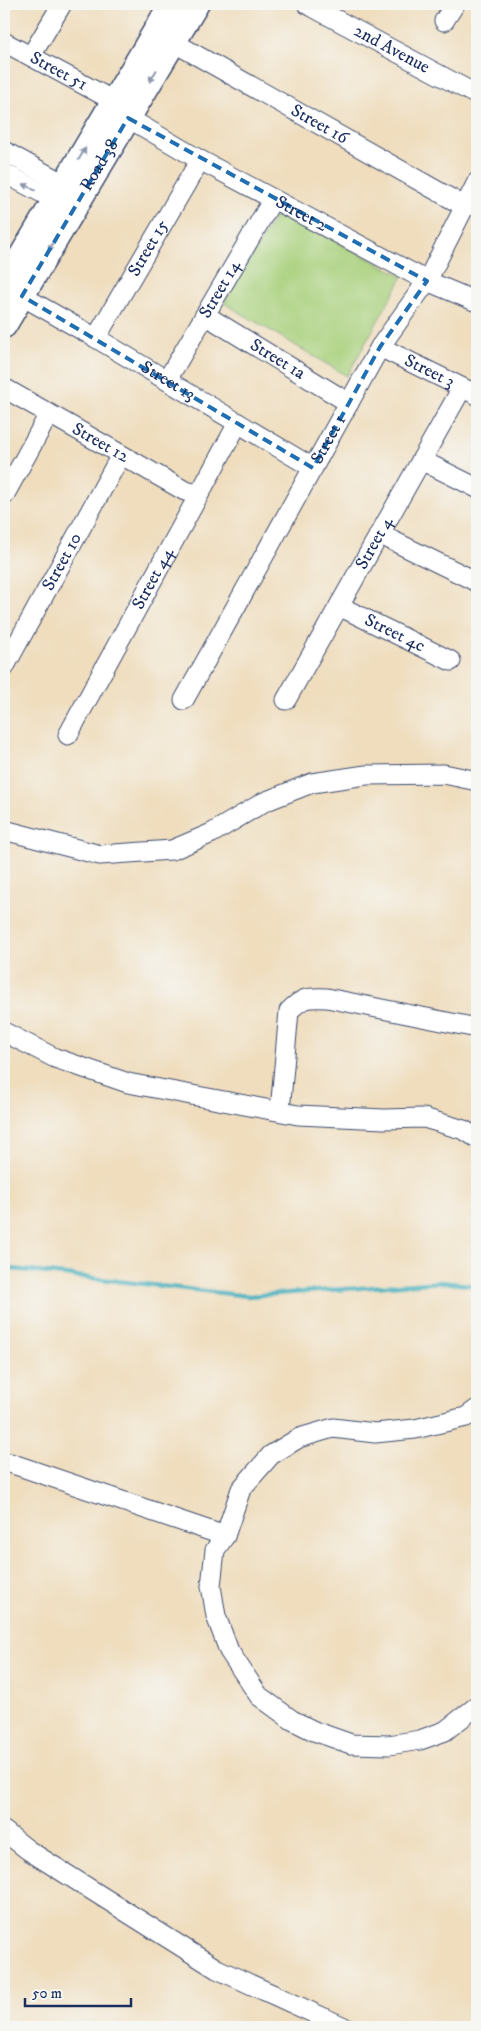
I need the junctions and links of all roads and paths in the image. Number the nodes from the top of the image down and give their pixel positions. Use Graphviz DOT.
graph roads {
  1 [pos="62,4"];
  2 [pos="172,4"];
  3 [pos="196,4"];
  4 [pos="307,4"];
  5 [pos="455,4"];
  6 [pos="444,21"];
  7 [pos="4,42"];
  8 [pos="173,42"];
  9 [pos="31,56"];
  10 [pos="477,95"];
  11 [pos="121,109"];
  12 [pos="4,151"];
  13 [pos="200,160"];
  14 [pos="4,173"];
  15 [pos="477,182"];
  16 [pos="69,197"];
  17 [pos="273,199"];
  18 [pos="464,206"];
  19 [pos="427,281"];
  20 [pos="9,286"];
  21 [pos="477,302"];
  22 [pos="205,315"];
  23 [pos="4,325"];
  24 [pos="96,338"];
  25 [pos="380,347"];
  26 [pos="167,380"];
  27 [pos="4,388"];
  28 [pos="470,391"];
  29 [pos="349,403"];
  30 [pos="49,414"];
  31 [pos="238,423"];
  32 [pos="121,455"];
  33 [pos="421,460"];
  34 [pos="313,468"];
  35 [pos="477,488"];
  36 [pos="199,494"];
  37 [pos="4,496"];
  38 [pos="379,534"];
  39 [pos="477,582"];
  40 [pos="338,606"];
  41 [pos="451,661"];
  42 [pos="4,668"];
  43 [pos="184,700"];
  44 [pos="286,700"];
  45 [pos="68,735"];
  46 [pos="477,781"];
  47 [pos="4,830"];
  48 [pos="477,1028"];
  49 [pos="4,1032"];
  50 [pos="280,1111"];
  51 [pos="477,1138"];
  52 [pos="477,1409"];
  53 [pos="10,1463"];
  54 [pos="224,1536"];
  55 [pos="477,1706"];
  56 [pos="4,1831"];
  57 [pos="344,2027"];
  1 -- 9 [label="street"];
  2 -- 11 [label="main road, Road 38"];
  3 -- 8 [label="main road, Road 38"];
  4 -- 10 [label="street, 2nd Avenue"];
  5 -- 6 [label="street"];
  7 -- 9 [label="street, Street 51"];
  8 -- 11 [label="main road, Road 38, one-way"];
  8 -- 18 [label="street, Street 16"];
  9 -- 11 [label="street, Street 51"];
  11 -- 13 [label="street, Street 2"];
  11 -- 16 [label="main road, Road 38"];
  12 -- 16 [label="street"];
  13 -- 17 [label="street, Street 2"];
  13 -- 24 [label="street, Street 15"];
  16 -- 14 [label="street, one-way"];
  15 -- 18 [label="street, Street 1"];
  16 -- 20 [label="main road, Road 38"];
  17 -- 19 [label="street, Street 2"];
  17 -- 22 [label="street, Street 14"];
  18 -- 19 [label="street, Street 1"];
  19 -- 21 [label="street, Street 2"];
  19 -- 25 [label="street, Street 1"];
  20 -- 23 [label="main road, Road 38"];
  20 -- 24 [label="street, Street 13"];
  22 -- 26 [label="street, Street 14"];
  22 -- 29 [label="street, Street 1a"];
  24 -- 26 [label="street, Street 13"];
  25 -- 28 [label="street, Street 3"];
  25 -- 29 [label="street, Street 1"];
  26 -- 31 [label="street, Street 13"];
  27 -- 30 [label="street, Street 12"];
  28 -- 33 [label="street, Street 4"];
  29 -- 34 [label="street, Street 1"];
  30 -- 32 [label="street, Street 12"];
  30 -- 37 [label="street"];
  31 -- 34 [label="street, Street 13"];
  31 -- 36 [label="street, Street 44"];
  32 -- 36 [label="street, Street 12"];
  32 -- 42 [label="street, Street 10"];
  33 -- 35 [label="street"];
  33 -- 38 [label="street, Street 4"];
  34 -- 43 [label="street, Street 1"];
  36 -- 45 [label="street, Street 44"];
  38 -- 39 [label="street"];
  38 -- 40 [label="street, Street 4"];
  40 -- 41 [label="street, Street 4c"];
  40 -- 44 [label="street, Street 4"];
  46 -- 47 [label="street"];
  48 -- 50 [label="street"];
  49 -- 50 [label="street"];
  50 -- 51 [label="street"];
  52 -- 54 [label="street"];
  53 -- 54 [label="street"];
  54 -- 55 [label="street"];
  56 -- 57 [label="street"];
}
